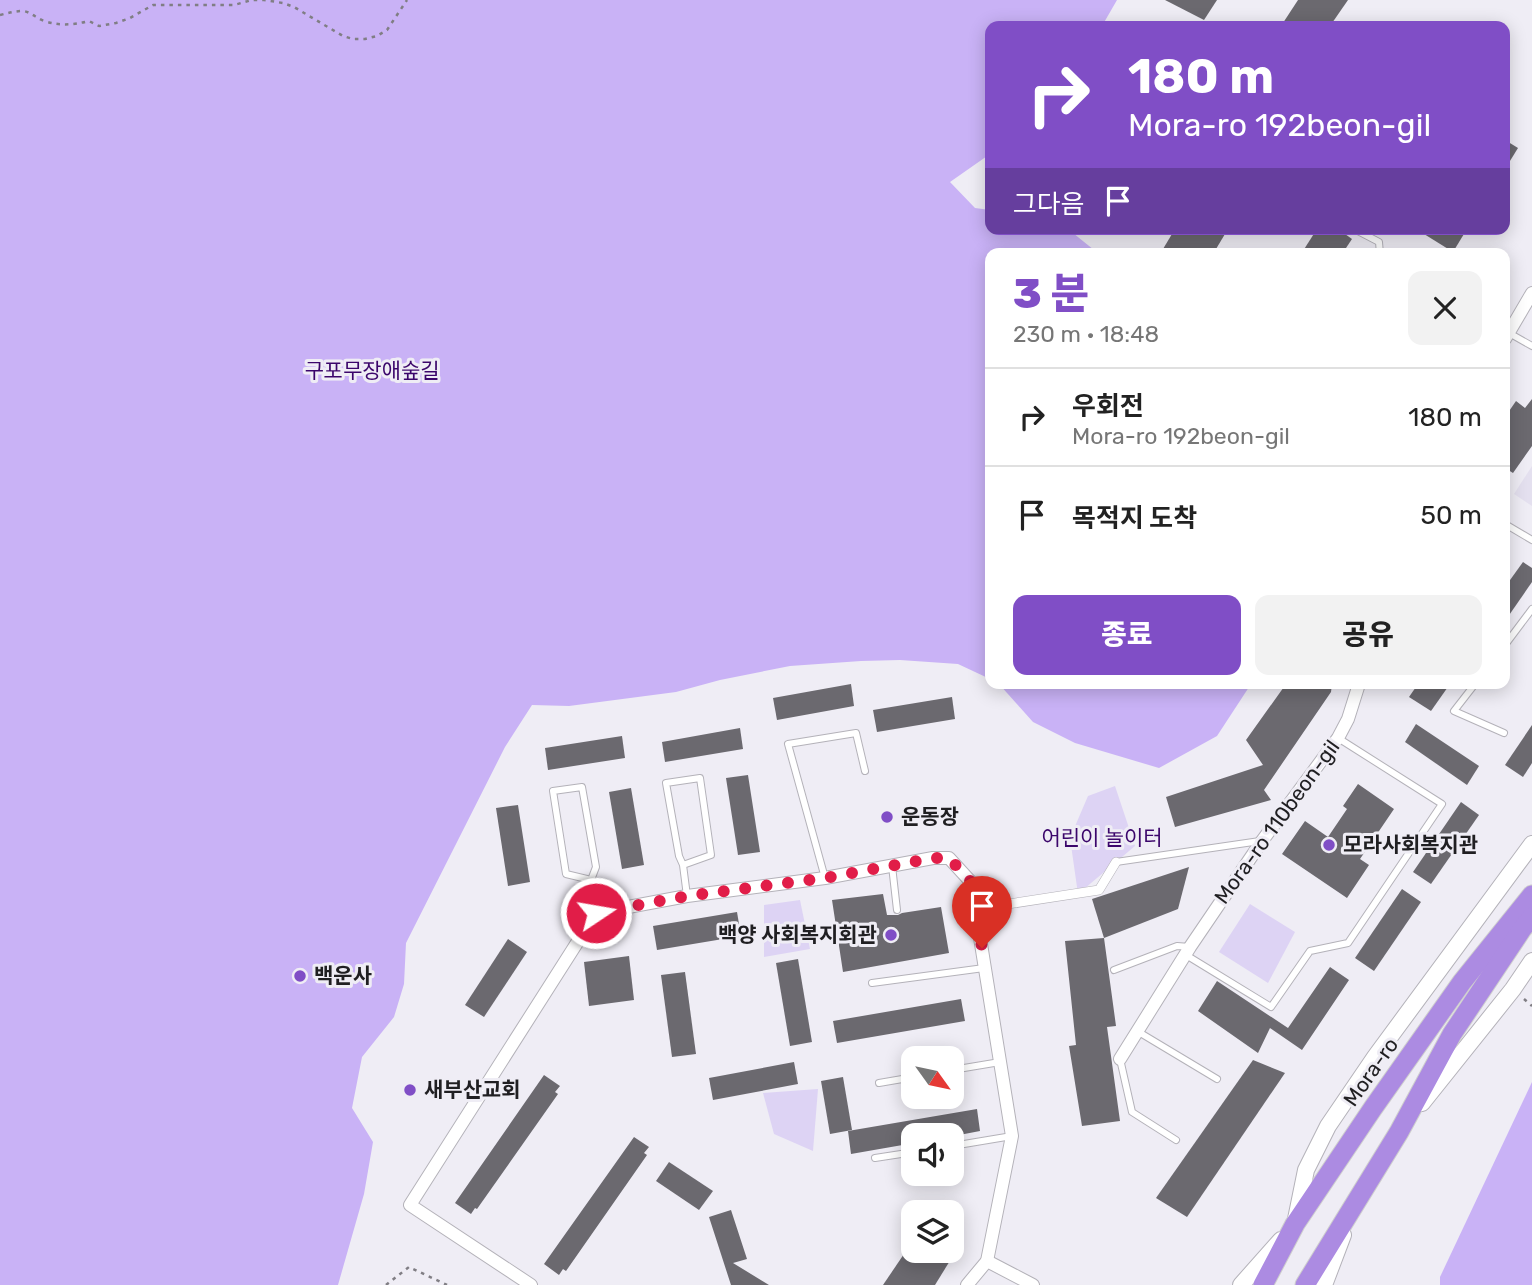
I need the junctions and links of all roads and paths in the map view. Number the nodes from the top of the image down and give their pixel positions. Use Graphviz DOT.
graph roads {
  1 [pos="407,0"];
  2 [pos="0,15"];
  3 [pos="1366,235"];
  4 [pos="1380,248"];
  5 [pos="1532,293"];
  6 [pos="1510,331"];
  7 [pos="1510,337"];
  8 [pos="1532,346"];
  9 [pos="1510,527"];
  10 [pos="1532,540"];
  11 [pos="1532,609"];
  12 [pos="1510,638"];
  13 [pos="1357,689"];
  14 [pos="1471,689"];
  15 [pos="1504,733"];
  16 [pos="1338,738"];
  17 [pos="865,771"];
  18 [pos="1262,841"];
  19 [pos="1532,844"];
  20 [pos="1116,862"];
  21 [pos="682,865"];
  22 [pos="892,866"];
  23 [pos="825,878"];
  24 [pos="591,880"];
  25 [pos="1532,895"];
  26 [pos="687,896"];
  27 [pos="897,909"];
  28 [pos="976,909"];
  29 [pos="596,913"];
  30 [pos="1532,918"];
  31 [pos="1187,950"];
  32 [pos="1532,961"];
  33 [pos="985,968"];
  34 [pos="1114,970"];
  35 [pos="872,983"];
  36 [pos="1137,1031"];
  37 [pos="1120,1059"];
  38 [pos="1000,1062"];
  39 [pos="964,1068"];
  40 [pos="901,1079"];
  41 [pos="1217,1079"];
  42 [pos="879,1083"];
  43 [pos="1399,1132"];
  44 [pos="1012,1136"];
  45 [pos="1176,1140"];
  46 [pos="964,1144"];
  47 [pos="901,1154"];
  48 [pos="875,1158"];
  49 [pos="1355,1202"];
  50 [pos="1295,1224"];
  51 [pos="987,1261"];
  52 [pos="386,1285"];
  53 [pos="447,1285"];
  54 [pos="531,1285"];
  55 [pos="967,1285"];
  56 [pos="1032,1285"];
  57 [pos="1241,1285"];
  58 [pos="1263,1285"];
  59 [pos="1305,1285"];
  60 [pos="1324,1285"];
  1 -- 2 [label="path"];
  3 -- 4 [label="lane"];
  5 -- 6 [label="street"];
  7 -- 8 [label="lane"];
  9 -- 10 [label="lane"];
  11 -- 12 [label="lane"];
  13 -- 16 [label="street, Mora-ro 110beon-gil"];
  14 -- 15 [label="lane"];
  16 -- 18 [label="street, Mora-ro 110beon-gil"];
  16 -- 31 [label="lane"];
  17 -- 23 [label="lane"];
  18 -- 20 [label="lane"];
  18 -- 31 [label="street, Mora-ro 110beon-gil"];
  19 -- 50 [label="main road"];
  20 -- 28 [label="street"];
  21 -- 21 [label="lane"];
  21 -- 26 [label="lane"];
  22 -- 23 [label="street"];
  22 -- 27 [label="lane"];
  22 -- 28 [label="street"];
  23 -- 26 [label="street"];
  24 -- 24 [label="lane"];
  24 -- 29 [label="lane"];
  25 -- 50 [label="highway, Mora-ro"];
  26 -- 29 [label="street"];
  28 -- 33 [label="street"];
  29 -- 54 [label="street"];
  30 -- 43 [label="highway"];
  31 -- 34 [label="lane"];
  31 -- 36 [label="street, Mora-ro 110beon-gil"];
  32 -- 43 [label="main road"];
  33 -- 35 [label="lane"];
  33 -- 38 [label="street"];
  36 -- 37 [label="street, Mora-ro 110beon-gil"];
  36 -- 41 [label="lane"];
  37 -- 45 [label="lane"];
  38 -- 39 [label="lane"];
  38 -- 44 [label="street"];
  40 -- 42 [label="lane"];
  43 -- 49 [label="highway"];
  44 -- 46 [label="lane"];
  44 -- 51 [label="street"];
  47 -- 48 [label="lane"];
  49 -- 59 [label="highway"];
  49 -- 60 [label="main road"];
  50 -- 57 [label="main road"];
  50 -- 58 [label="highway, Mora-ro"];
  51 -- 55 [label="street"];
  51 -- 56 [label="street"];
  52 -- 53 [label="path"];
}
